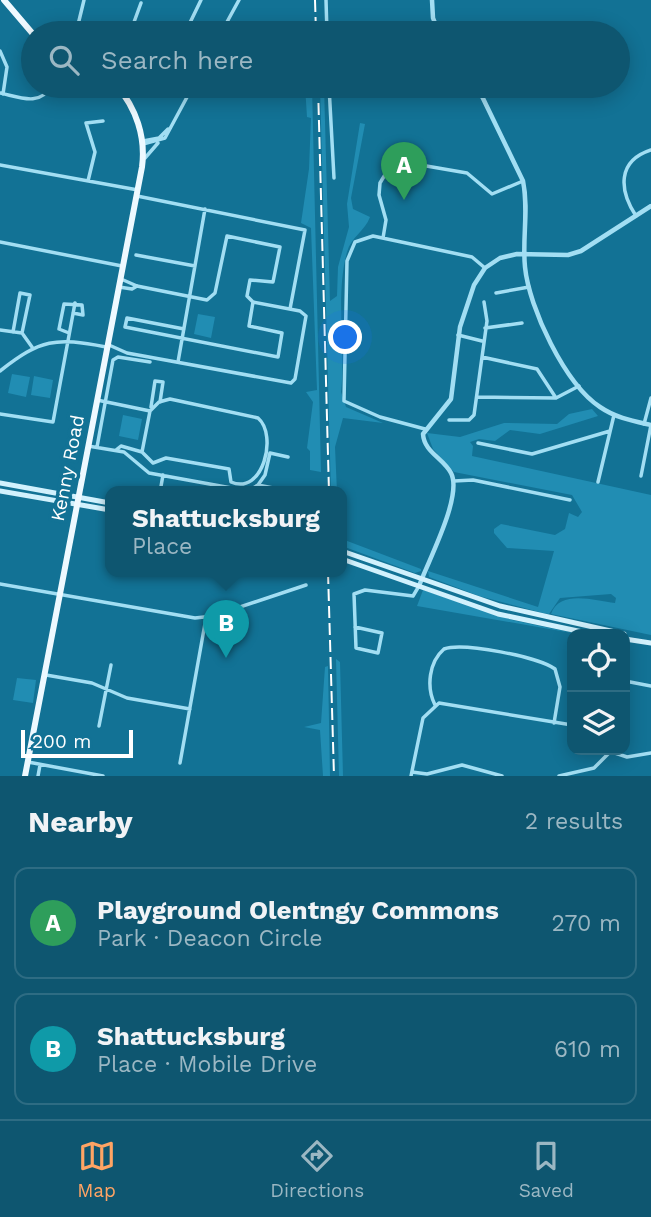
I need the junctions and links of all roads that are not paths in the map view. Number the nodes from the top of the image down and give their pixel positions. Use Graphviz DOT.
graph roads {
  1 [pos="4,0"];
  2 [pos="84,0"];
  3 [pos="201,0"];
  4 [pos="239,0"];
  5 [pos="326,0"];
  6 [pos="432,0"];
  7 [pos="142,3"];
  8 [pos="22,21"];
  9 [pos="79,21"];
  10 [pos="135,21"];
  11 [pos="191,21"];
  12 [pos="227,21"];
  13 [pos="327,21"];
  14 [pos="434,21"];
  15 [pos="0,51"];
  16 [pos="1,94"];
  17 [pos="21,97"];
  18 [pos="125,98"];
  19 [pos="186,98"];
  20 [pos="329,98"];
  21 [pos="483,98"];
  22 [pos="103,121"];
  23 [pos="172,124"];
  24 [pos="159,142"];
  25 [pos="143,143"];
  26 [pos="651,150"];
  27 [pos="0,164"];
  28 [pos="142,167"];
  29 [pos="334,178"];
  30 [pos="88,181"];
  31 [pos="523,181"];
  32 [pos="137,193"];
  33 [pos="651,206"];
  34 [pos="205,209"];
  35 [pos="636,216"];
  36 [pos="383,238"];
  37 [pos="0,242"];
  38 [pos="525,253"];
  39 [pos="136,255"];
  40 [pos="122,266"];
  41 [pos="195,266"];
  42 [pos="485,268"];
  43 [pos="120,278"];
  44 [pos="137,286"];
  45 [pos="118,287"];
  46 [pos="529,287"];
  47 [pos="496,293"];
  48 [pos="190,297"];
  49 [pos="484,302"];
  50 [pos="75,303"];
  51 [pos="253,303"];
  52 [pos="290,309"];
  53 [pos="73,313"];
  54 [pos="523,323"];
  55 [pos="485,328"];
  56 [pos="184,329"];
  57 [pos="0,330"];
  58 [pos="13,332"];
  59 [pos="69,333"];
  60 [pos="22,334"];
  61 [pos="458,335"];
  62 [pos="182,338"];
  63 [pos="69,340"];
  64 [pos="482,341"];
  65 [pos="107,345"];
  66 [pos="32,347"];
  67 [pos="482,357"];
  68 [pos="150,362"];
  69 [pos="178,362"];
  70 [pos="0,371"];
  71 [pos="579,386"];
  72 [pos="478,397"];
  73 [pos="556,398"];
  74 [pos="651,398"];
  75 [pos="96,400"];
  76 [pos="105,402"];
  77 [pos="160,402"];
  78 [pos="649,405"];
  79 [pos="150,410"];
  80 [pos="0,414"];
  81 [pos="614,415"];
  82 [pos="449,421"];
  83 [pos="644,424"];
  84 [pos="651,425"];
  85 [pos="425,429"];
  86 [pos="610,431"];
  87 [pos="478,443"];
  88 [pos="88,446"];
  89 [pos="97,447"];
  90 [pos="116,450"];
  91 [pos="142,452"];
  92 [pos="288,457"];
  93 [pos="163,475"];
  94 [pos="641,476"];
  95 [pos="454,481"];
  96 [pos="598,482"];
  97 [pos="0,483"];
  98 [pos="258,485"];
  99 [pos="161,486"];
  100 [pos="223,486"];
  101 [pos="263,486"];
  102 [pos="0,491"];
  103 [pos="570,500"];
  104 [pos="77,501"];
  105 [pos="105,503"];
  106 [pos="105,509"];
  107 [pos="347,553"];
  108 [pos="347,561"];
  109 [pos="421,579"];
  110 [pos="0,584"];
  111 [pos="306,585"];
  112 [pos="419,586"];
  113 [pos="60,594"];
  114 [pos="206,618"];
  115 [pos="355,627"];
  116 [pos="568,629"];
  117 [pos="592,629"];
  118 [pos="630,638"];
  119 [pos="651,643"];
  120 [pos="111,665"];
  121 [pos="45,674"];
  122 [pos="630,682"];
  123 [pos="651,686"];
  124 [pos="107,690"];
  125 [pos="435,705"];
  126 [pos="190,709"];
  127 [pos="554,723"];
  128 [pos="567,725"];
  129 [pos="99,726"];
  130 [pos="651,753"];
  131 [pos="605,755"];
  132 [pos="621,755"];
  133 [pos="28,762"];
  134 [pos="180,763"];
  135 [pos="40,765"];
  136 [pos="411,774"];
  137 [pos="87,775"];
  138 [pos="25,776"];
  139 [pos="37,776"];
  140 [pos="103,776"];
  141 [pos="502,776"];
  142 [pos="559,776"];
  1 -- 8 [label="main road"];
  2 -- 9 [label="street"];
  3 -- 11 [label="street"];
  4 -- 12 [label="street"];
  5 -- 13 [label="street"];
  6 -- 14 [label="street"];
  7 -- 10 [label="street"];
  15 -- 16 [label="street"];
  16 -- 17 [label="street"];
  18 -- 25 [label="main road"];
  19 -- 23 [label="street, Kenny Road"];
  20 -- 29 [label="street"];
  21 -- 31 [label="street"];
  22 -- 30 [label="street"];
  23 -- 24 [label="street, Kenny Road"];
  23 -- 25 [label="street"];
  24 -- 25 [label="street"];
  24 -- 28 [label="street, Kenny Road"];
  25 -- 28 [label="main road, Kenny Road"];
  26 -- 35 [label="street"];
  27 -- 30 [label="street"];
  28 -- 32 [label="main road, Kenny Road"];
  30 -- 32 [label="street"];
  31 -- 36 [label="street"];
  31 -- 38 [label="street"];
  32 -- 34 [label="street"];
  32 -- 40 [label="main road, Kenny Road"];
  33 -- 35 [label="street"];
  34 -- 41 [label="street"];
  34 -- 52 [label="street"];
  35 -- 38 [label="street"];
  36 -- 42 [label="street"];
  36 -- 85 [label="street"];
  37 -- 40 [label="street"];
  38 -- 42 [label="street"];
  38 -- 46 [label="street"];
  39 -- 41 [label="street"];
  40 -- 43 [label="main road, Kenny Road"];
  41 -- 48 [label="street"];
  42 -- 61 [label="street"];
  43 -- 44 [label="street"];
  43 -- 45 [label="main road, Kenny Road"];
  44 -- 45 [label="street"];
  44 -- 48 [label="street"];
  45 -- 65 [label="main road, Kenny Road"];
  46 -- 47 [label="street"];
  46 -- 71 [label="street"];
  48 -- 51 [label="street"];
  48 -- 56 [label="street"];
  49 -- 55 [label="street"];
  50 -- 53 [label="street"];
  50 -- 53 [label="street"];
  50 -- 59 [label="street"];
  51 -- 52 [label="street"];
  51 -- 62 [label="street"];
  52 -- 69 [label="street"];
  53 -- 59 [label="street"];
  54 -- 55 [label="street"];
  55 -- 64 [label="street"];
  56 -- 62 [label="street"];
  56 -- 62 [label="street"];
  57 -- 58 [label="street"];
  58 -- 60 [label="street"];
  58 -- 60 [label="street"];
  59 -- 63 [label="street"];
  60 -- 66 [label="street"];
  61 -- 64 [label="street"];
  61 -- 85 [label="street"];
  62 -- 69 [label="street"];
  63 -- 65 [label="street"];
  63 -- 66 [label="street"];
  63 -- 80 [label="street"];
  64 -- 67 [label="street"];
  65 -- 69 [label="street"];
  65 -- 75 [label="main road, Kenny Road"];
  66 -- 70 [label="street"];
  67 -- 72 [label="street"];
  67 -- 73 [label="street"];
  68 -- 76 [label="street"];
  71 -- 73 [label="street"];
  71 -- 81 [label="street"];
  72 -- 73 [label="street"];
  72 -- 82 [label="street"];
  74 -- 78 [label="street"];
  75 -- 76 [label="street"];
  75 -- 88 [label="main road, Kenny Road"];
  76 -- 79 [label="street"];
  76 -- 89 [label="street"];
  77 -- 79 [label="street"];
  77 -- 79 [label="street"];
  77 -- 91 [label="street"];
  78 -- 83 [label="street"];
  79 -- 91 [label="street"];
  81 -- 83 [label="street"];
  81 -- 86 [label="street"];
  83 -- 84 [label="street"];
  84 -- 94 [label="street"];
  85 -- 95 [label="street"];
  86 -- 87 [label="street"];
  86 -- 96 [label="street"];
  88 -- 89 [label="street"];
  88 -- 104 [label="main road, Kenny Road"];
  89 -- 90 [label="street"];
  90 -- 91 [label="street"];
  90 -- 93 [label="street"];
  92 -- 98 [label="street"];
  93 -- 99 [label="street"];
  93 -- 100 [label="street"];
  95 -- 103 [label="street"];
  95 -- 109 [label="street"];
  97 -- 104 [label="main road"];
  98 -- 101 [label="street"];
  102 -- 104 [label="main road"];
  104 -- 105 [label="main road"];
  104 -- 106 [label="main road"];
  104 -- 113 [label="main road, Kenny Road"];
  107 -- 109 [label="main road"];
  108 -- 112 [label="main road"];
  109 -- 112 [label="street"];
  109 -- 117 [label="main road"];
  110 -- 113 [label="street"];
  111 -- 114 [label="street"];
  112 -- 115 [label="street"];
  112 -- 116 [label="main road"];
  113 -- 114 [label="street"];
  113 -- 121 [label="main road, Kenny Road"];
  114 -- 126 [label="street"];
  115 -- 115 [label="street"];
  118 -- 119 [label="main road"];
  120 -- 124 [label="street"];
  121 -- 124 [label="street"];
  121 -- 133 [label="main road, Kenny Road"];
  122 -- 123 [label="street"];
  124 -- 126 [label="street"];
  124 -- 129 [label="street"];
  125 -- 127 [label="street"];
  125 -- 127 [label="street"];
  125 -- 136 [label="street"];
  126 -- 134 [label="street"];
  127 -- 128 [label="street"];
  130 -- 132 [label="street"];
  131 -- 142 [label="street"];
  133 -- 135 [label="street"];
  133 -- 138 [label="main road, Kenny Road"];
  135 -- 137 [label="street"];
  135 -- 139 [label="street"];
  136 -- 141 [label="street"];
  137 -- 140 [label="street"];
}
